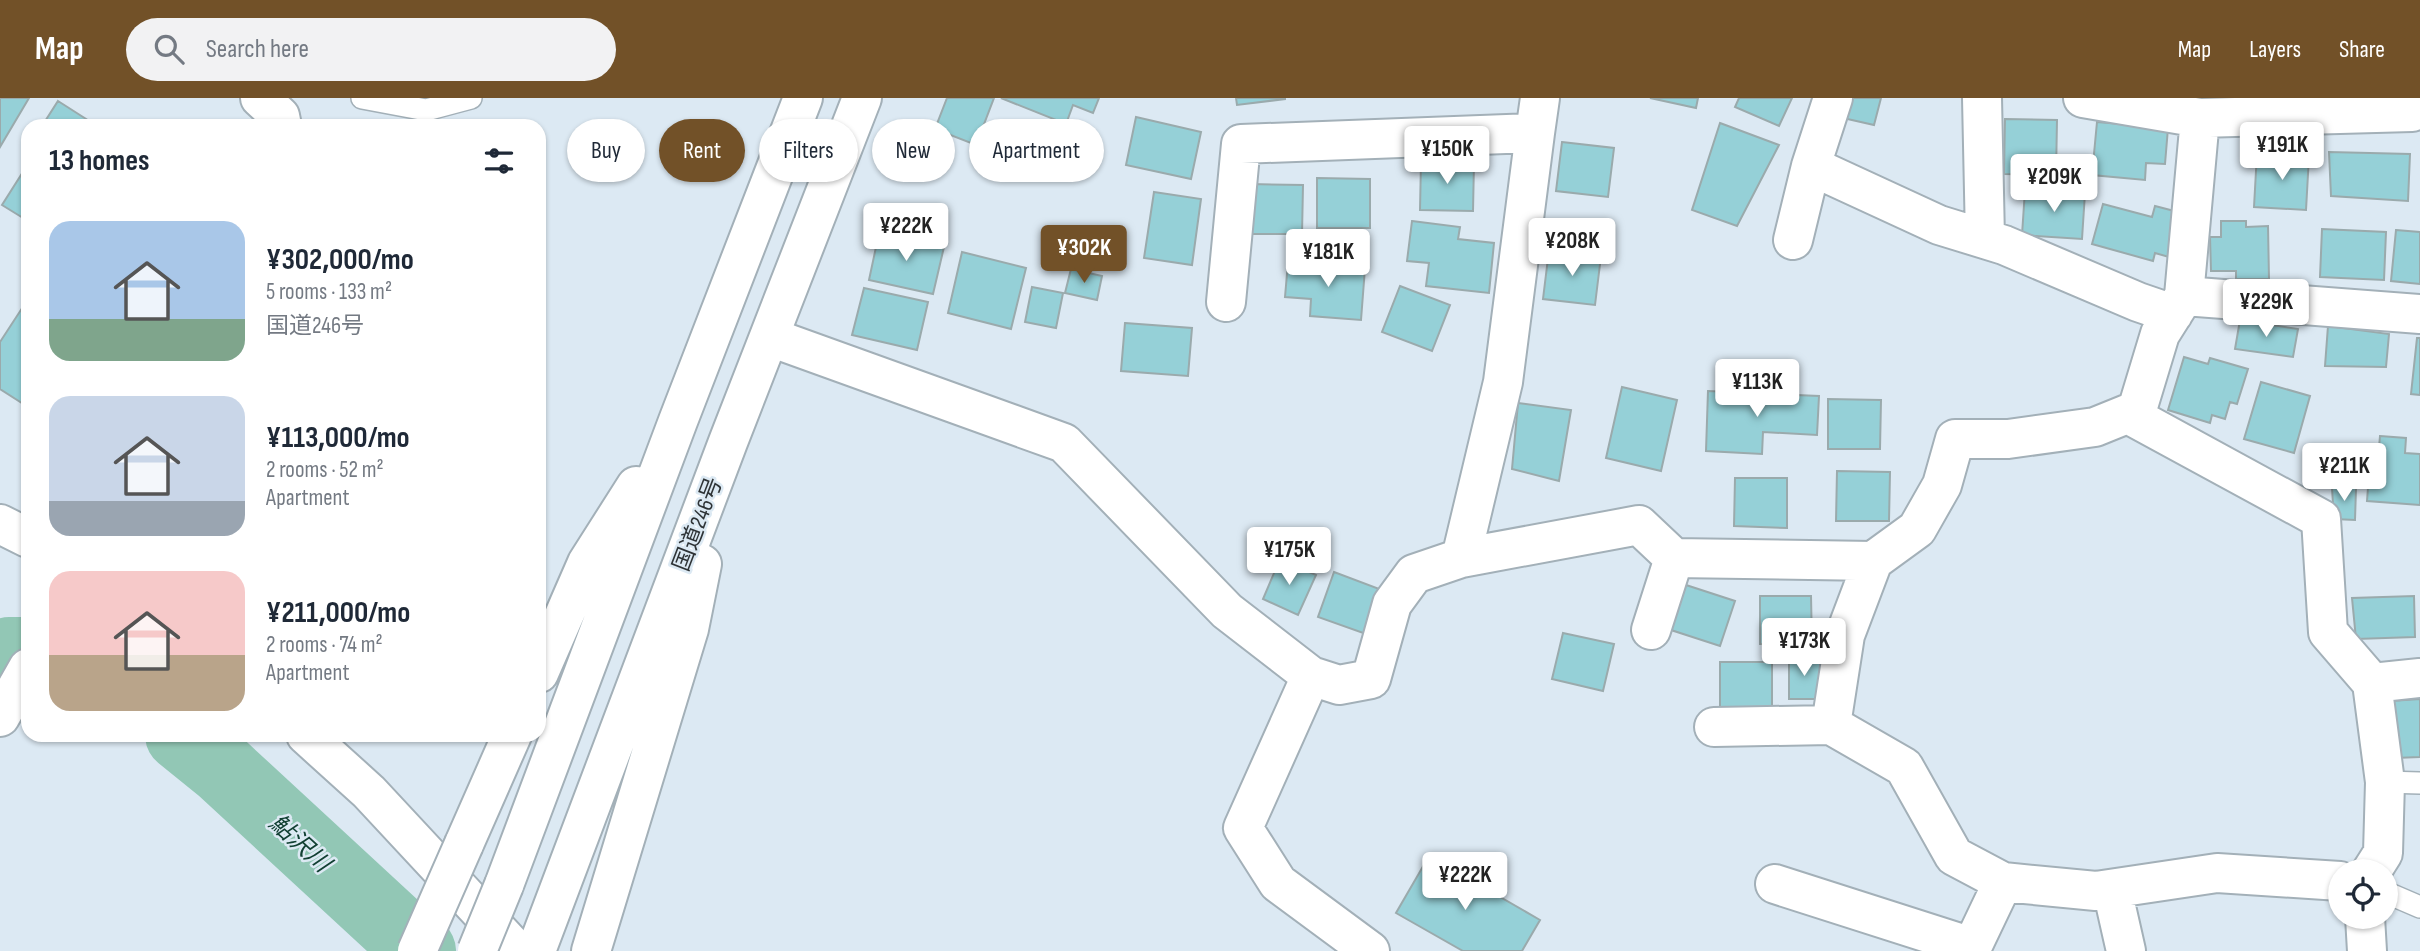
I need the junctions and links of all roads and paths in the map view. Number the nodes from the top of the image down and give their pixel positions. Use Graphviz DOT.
graph roads {
  1 [pos="362,98"];
  2 [pos="471,98"];
  3 [pos="803,98"];
  4 [pos="862,98"];
  5 [pos="1833,98"];
  6 [pos="1982,98"];
  7 [pos="2083,98"];
  8 [pos="2415,108"];
  9 [pos="1537,116"];
  10 [pos="2200,118"];
  11 [pos="1811,166"];
  12 [pos="1985,239"];
  13 [pos="1793,240"];
  14 [pos="1226,302"];
  15 [pos="2178,304"];
  16 [pos="2420,314"];
  17 [pos="770,337"];
  18 [pos="2128,414"];
  19 [pos="678,421"];
  20 [pos="728,442"];
  21 [pos="0,524"];
  22 [pos="21,534"];
  23 [pos="1461,558"];
  24 [pos="1674,558"];
  25 [pos="1873,561"];
  26 [pos="1651,630"];
  27 [pos="546,657"];
  28 [pos="1311,676"];
  29 [pos="2420,678"];
  30 [pos="21,681"];
  31 [pos="2372,682"];
  32 [pos="0,717"];
  33 [pos="1831,725"];
  34 [pos="1714,727"];
  35 [pos="314,742"];
  36 [pos="509,742"];
  37 [pos="2402,783"];
  38 [pos="2379,859"];
  39 [pos="2328,880"];
  40 [pos="2003,882"];
  41 [pos="1775,884"];
  42 [pos="2112,889"];
  43 [pos="2398,898"];
  44 [pos="2420,907"];
  45 [pos="2366,929"];
  46 [pos="542,935"];
  47 [pos="417,951"];
  48 [pos="477,951"];
  49 [pos="517,951"];
  50 [pos="591,951"];
  51 [pos="1370,951"];
  52 [pos="2126,951"];
  53 [pos="2367,951"];
  1 -- 2 [label="lane"];
  3 -- 19 [label="main road"];
  4 -- 17 [label="main road, 国道246号"];
  5 -- 11 [label="main road"];
  6 -- 12 [label="main road"];
  7 -- 10 [label="main road"];
  8 -- 10 [label="main road"];
  9 -- 14 [label="main road"];
  9 -- 23 [label="main road"];
  10 -- 15 [label="main road"];
  11 -- 12 [label="main road"];
  11 -- 13 [label="main road"];
  12 -- 15 [label="main road"];
  15 -- 16 [label="main road"];
  15 -- 18 [label="main road"];
  17 -- 20 [label="main road, 国道246号"];
  17 -- 28 [label="main road"];
  18 -- 25 [label="main road"];
  18 -- 31 [label="main road"];
  19 -- 27 [label="main road"];
  19 -- 48 [label="main road, bridge"];
  20 -- 46 [label="main road, 国道246号"];
  20 -- 50 [label="main road"];
  21 -- 22 [label="main road"];
  23 -- 24 [label="main road"];
  23 -- 28 [label="main road"];
  24 -- 25 [label="main road"];
  24 -- 26 [label="main road"];
  25 -- 33 [label="main road"];
  28 -- 51 [label="main road"];
  29 -- 31 [label="main road"];
  30 -- 32 [label="main road"];
  31 -- 37 [label="main road"];
  33 -- 34 [label="main road"];
  33 -- 40 [label="main road"];
  35 -- 49 [label="main road"];
  36 -- 47 [label="main road, bridge"];
  37 -- 38 [label="main road"];
  39 -- 42 [label="main road"];
  40 -- 41 [label="main road"];
  40 -- 42 [label="main road"];
  42 -- 52 [label="main road"];
  43 -- 44 [label="lane"];
  45 -- 53 [label="main road"];
}
